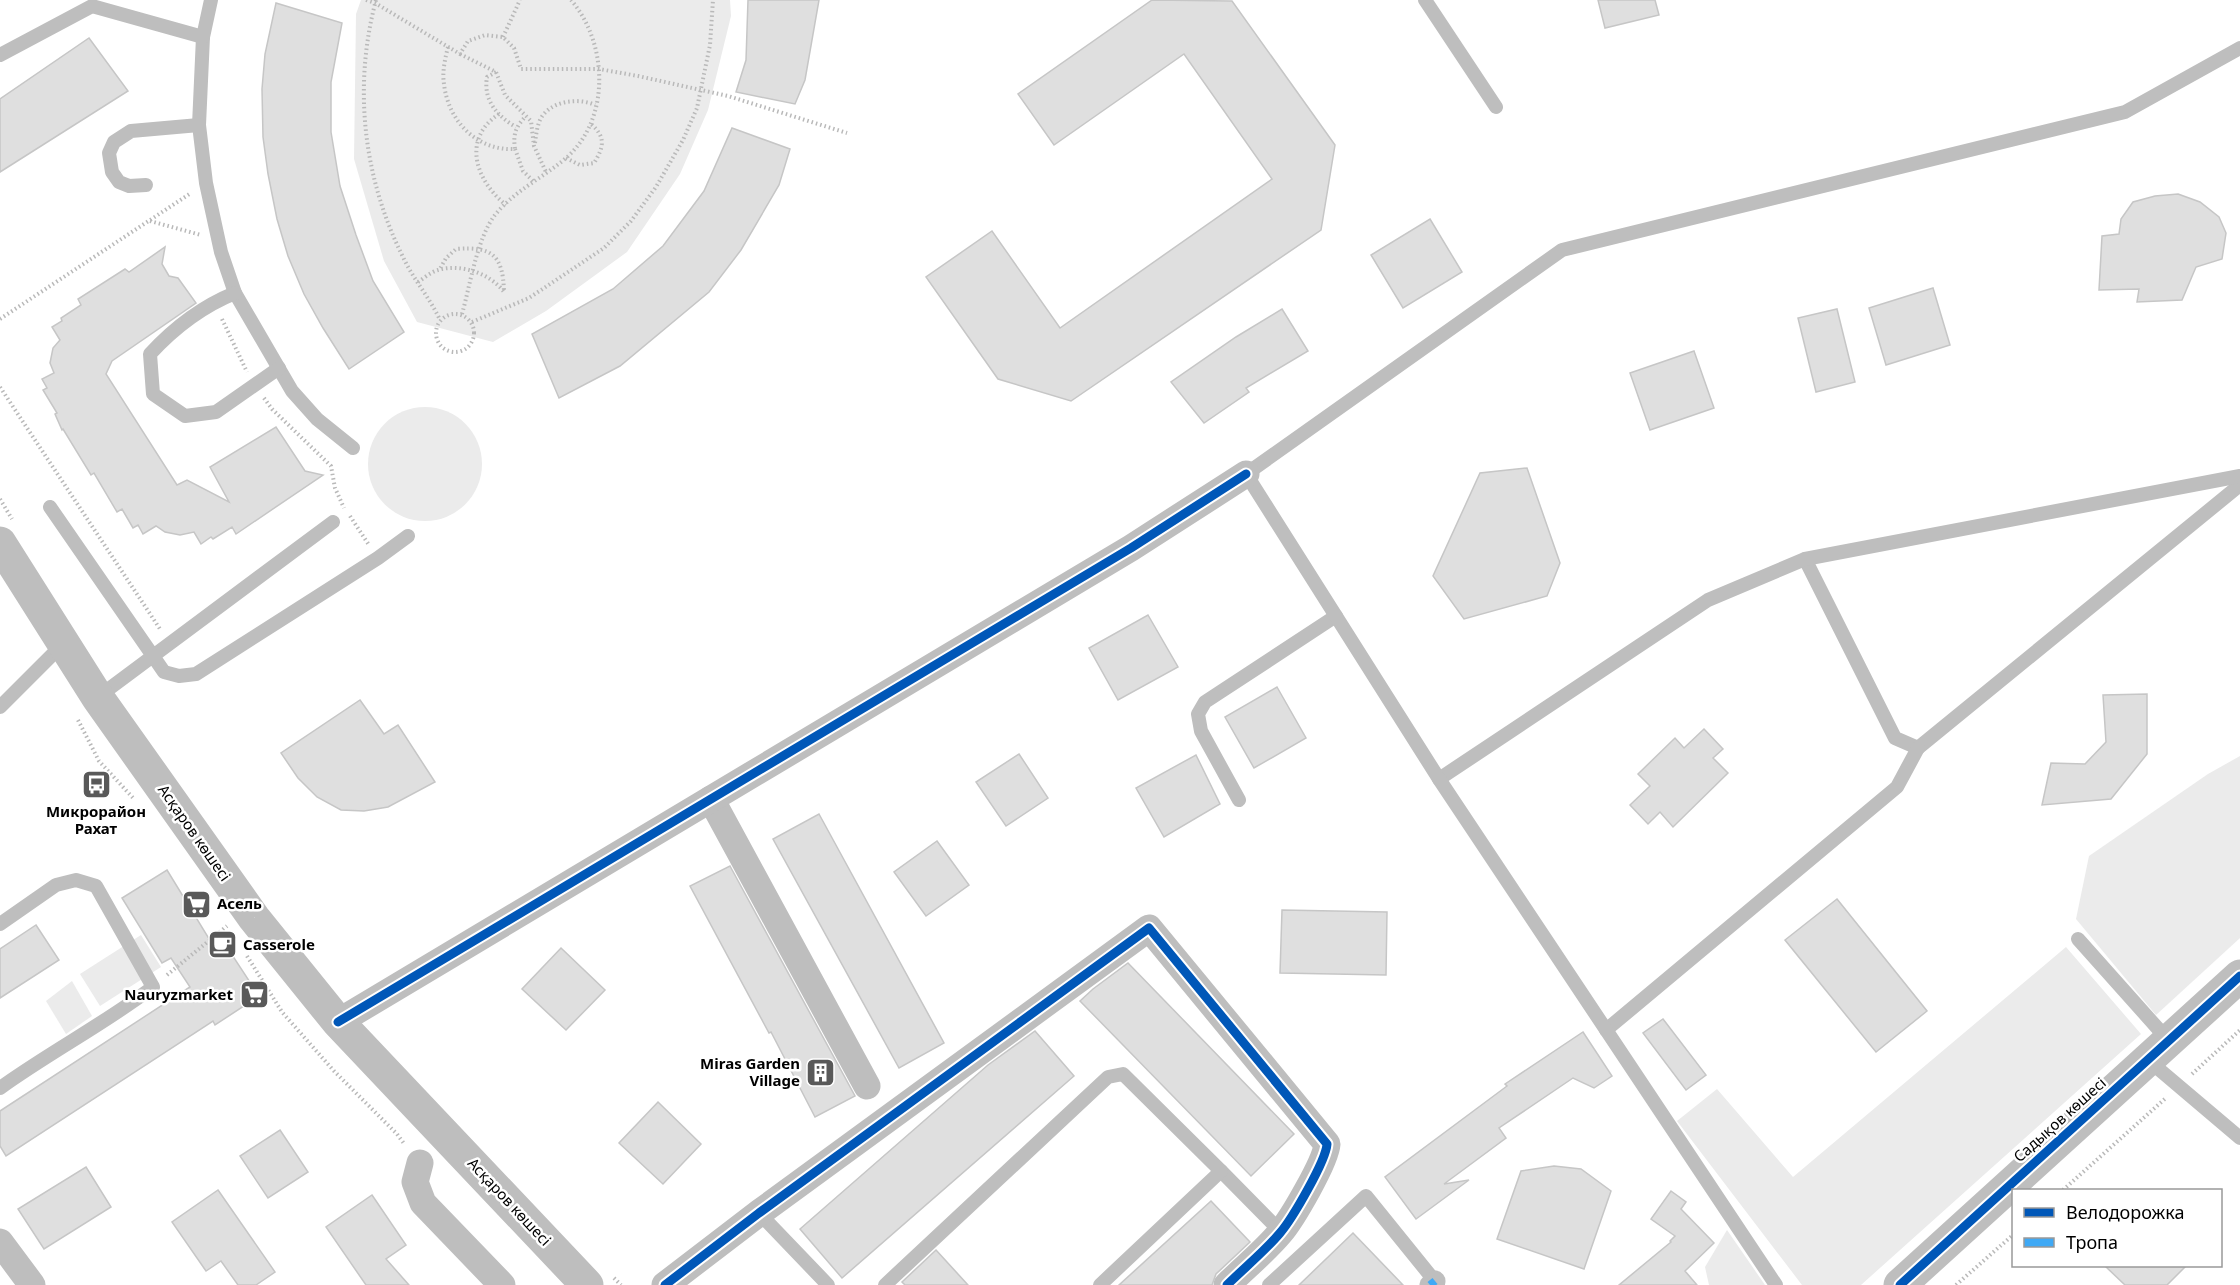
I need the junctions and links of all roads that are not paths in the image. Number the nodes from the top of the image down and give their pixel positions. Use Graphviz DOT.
graph roads {
  1 [pos="212,0"];
  2 [pos="1425,0"];
  3 [pos="91,3"];
  4 [pos="203,37"];
  5 [pos="2240,48"];
  6 [pos="0,55"];
  7 [pos="1496,107"];
  8 [pos="199,125"];
  9 [pos="146,185"];
  10 [pos="235,293"];
  11 [pos="279,368"];
  12 [pos="353,448"];
  13 [pos="1246,474"];
  14 [pos="2240,476"];
  15 [pos="2240,486"];
  16 [pos="50,507"];
  17 [pos="333,522"];
  18 [pos="408,536"];
  19 [pos="0,543"];
  20 [pos="1805,559"];
  21 [pos="1336,616"];
  22 [pos="63,644"];
  23 [pos="153,656"];
  24 [pos="98,698"];
  25 [pos="0,707"];
  26 [pos="1918,748"];
  27 [pos="1439,779"];
  28 [pos="711,800"];
  29 [pos="1239,800"];
  30 [pos="0,924"];
  31 [pos="2078,939"];
  32 [pos="2240,976"];
  33 [pos="338,1022"];
  34 [pos="1606,1030"];
  35 [pos="2159,1050"];
  36 [pos="867,1086"];
  37 [pos="0,1088"];
  38 [pos="2240,1138"];
  39 [pos="420,1163"];
  40 [pos="1221,1171"];
  41 [pos="759,1213"];
  42 [pos="1281,1232"];
  43 [pos="0,1242"];
  44 [pos="675,1282"];
  45 [pos="1435,1284"];
  46 [pos="32,1285"];
  47 [pos="502,1285"];
  48 [pos="587,1285"];
  49 [pos="828,1285"];
  50 [pos="885,1285"];
  51 [pos="1101,1285"];
  52 [pos="1227,1285"];
  53 [pos="1269,1285"];
  54 [pos="1776,1285"];
  55 [pos="1900,1285"];
  1 -- 4 [label="lane"];
  2 -- 7 [label="lane"];
  3 -- 4 [label="lane"];
  3 -- 6 [label="lane"];
  4 -- 8 [label="lane"];
  5 -- 13 [label="lane"];
  8 -- 9 [label="lane"];
  8 -- 10 [label="lane"];
  10 -- 11 [label="lane"];
  10 -- 11 [label="lane"];
  11 -- 12 [label="lane"];
  13 -- 21 [label="lane"];
  13 -- 28 [label="street"];
  14 -- 20 [label="lane"];
  15 -- 26 [label="lane"];
  16 -- 23 [label="lane"];
  17 -- 23 [label="lane"];
  18 -- 23 [label="lane"];
  19 -- 22 [label="street, Асқаров көшесі"];
  20 -- 26 [label="lane"];
  20 -- 27 [label="lane"];
  21 -- 27 [label="lane"];
  21 -- 29 [label="lane"];
  22 -- 24 [label="street, Асқаров көшесі"];
  22 -- 25 [label="lane"];
  23 -- 24 [label="lane"];
  24 -- 33 [label="street, Асқаров көшесі"];
  26 -- 34 [label="lane"];
  27 -- 34 [label="lane"];
  28 -- 33 [label="street"];
  28 -- 36 [label="street"];
  30 -- 37 [label="lane"];
  31 -- 35 [label="lane"];
  32 -- 35 [label="street, Садықов көшесі"];
  33 -- 48 [label="street, Асқаров көшесі"];
  34 -- 54 [label="lane"];
  35 -- 38 [label="lane"];
  35 -- 55 [label="street, Садықов көшесі"];
  39 -- 47 [label="street"];
  40 -- 42 [label="lane"];
  40 -- 50 [label="lane"];
  40 -- 51 [label="lane"];
  41 -- 42 [label="street"];
  41 -- 44 [label="street"];
  41 -- 49 [label="lane"];
  42 -- 52 [label="street"];
  43 -- 46 [label="street"];
  45 -- 53 [label="lane"];
}
